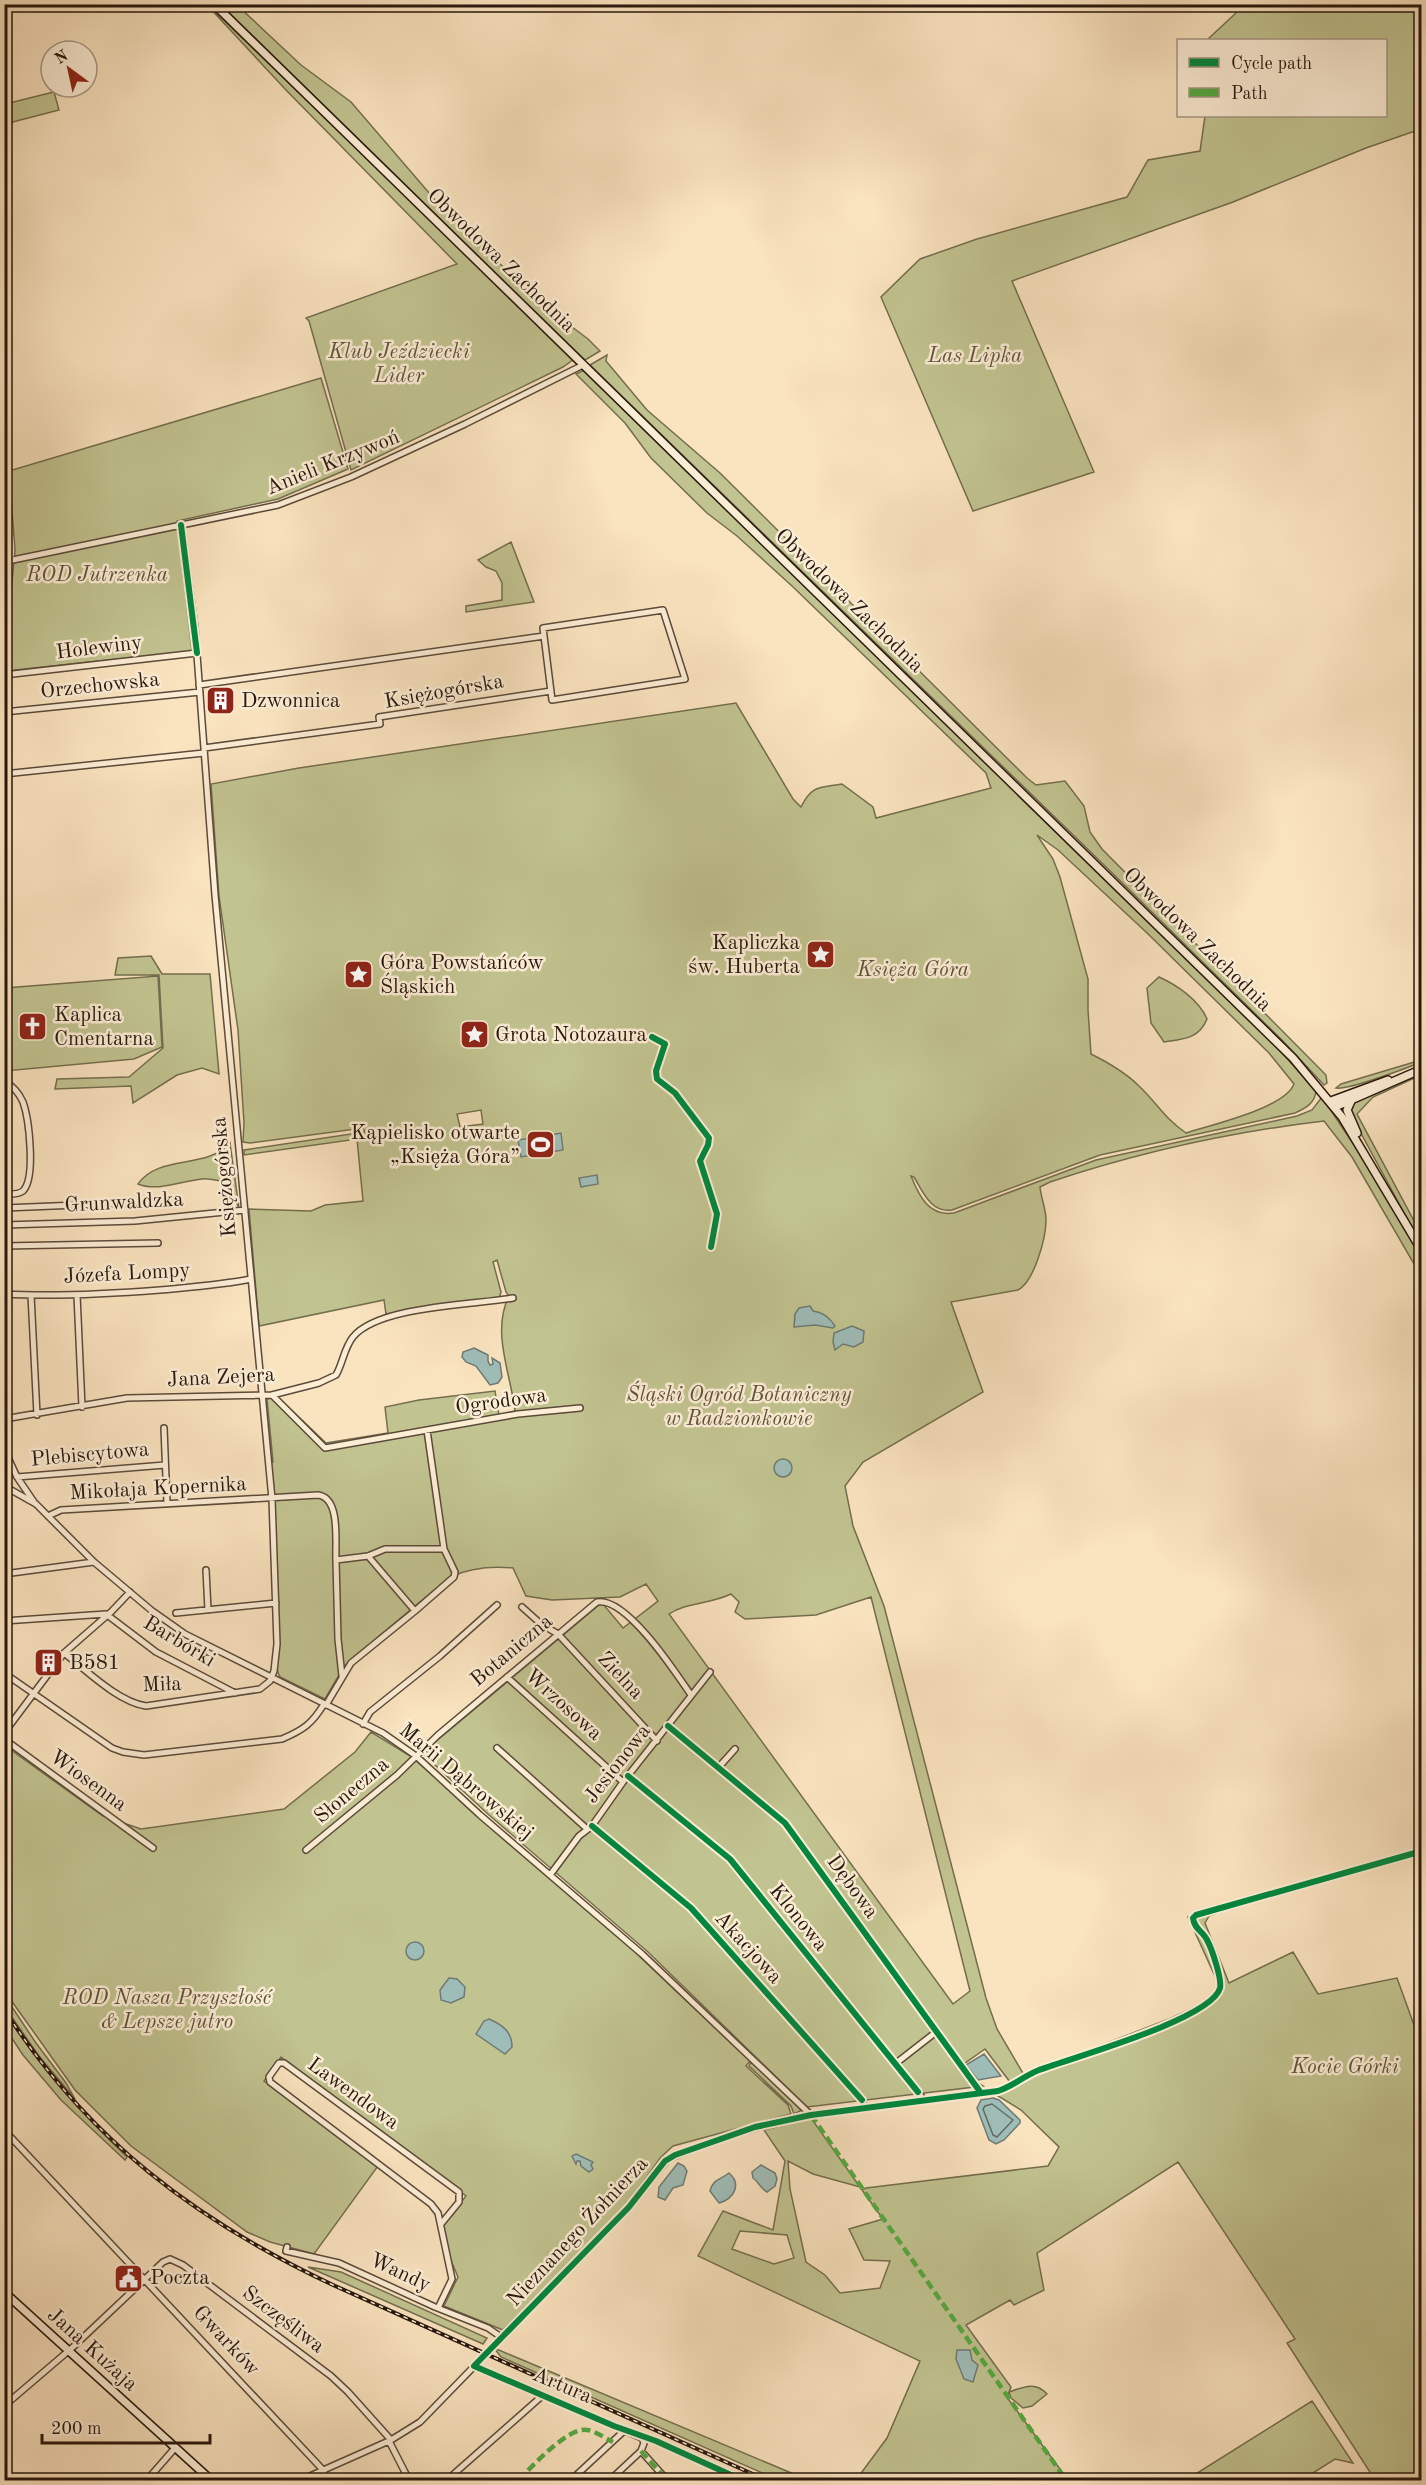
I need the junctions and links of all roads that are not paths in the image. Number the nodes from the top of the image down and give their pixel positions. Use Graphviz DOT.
graph roads {
  1 [pos="214,4"];
  2 [pos="584,365"];
  3 [pos="4,475"];
  4 [pos="181,525"];
  5 [pos="8,561"];
  6 [pos="4,601"];
  7 [pos="544,636"];
  8 [pos="197,653"];
  9 [pos="4,675"];
  10 [pos="200,688"];
  11 [pos="551,691"];
  12 [pos="4,712"];
  13 [pos="204,750"];
  14 [pos="4,774"];
  15 [pos="1422,1069"];
  16 [pos="1396,1078"];
  17 [pos="4,1081"];
  18 [pos="1352,1099"];
  19 [pos="1333,1104"];
  20 [pos="1366,1154"];
  21 [pos="4,1194"];
  22 [pos="127,1203"];
  23 [pos="4,1208"];
  24 [pos="245,1210"];
  25 [pos="4,1225"];
  26 [pos="158,1243"];
  27 [pos="4,1246"];
  28 [pos="1422,1251"];
  29 [pos="251,1279"];
  30 [pos="4,1294"];
  31 [pos="77,1294"];
  32 [pos="31,1295"];
  33 [pos="513,1298"];
  34 [pos="261,1395"];
  35 [pos="272,1395"];
  36 [pos="82,1407"];
  37 [pos="580,1408"];
  38 [pos="37,1415"];
  39 [pos="4,1419"];
  40 [pos="164,1428"];
  41 [pos="427,1430"];
  42 [pos="4,1449"];
  43 [pos="165,1465"];
  44 [pos="17,1477"];
  45 [pos="4,1486"];
  46 [pos="272,1499"];
  47 [pos="167,1503"];
  48 [pos="36,1504"];
  49 [pos="48,1516"];
  50 [pos="444,1549"];
  51 [pos="368,1556"];
  52 [pos="336,1560"];
  53 [pos="94,1562"];
  54 [pos="206,1570"];
  55 [pos="4,1574"];
  56 [pos="130,1592"];
  57 [pos="276,1603"];
  58 [pos="497,1605"];
  59 [pos="522,1607"];
  60 [pos="208,1610"];
  61 [pos="415,1611"];
  62 [pos="176,1613"];
  63 [pos="106,1614"];
  64 [pos="4,1621"];
  65 [pos="558,1634"];
  66 [pos="64,1653"];
  67 [pos="4,1672"];
  68 [pos="710,1672"];
  69 [pos="342,1676"];
  70 [pos="507,1677"];
  71 [pos="271,1678"];
  72 [pos="33,1694"];
  73 [pos="236,1694"];
  74 [pos="691,1695"];
  75 [pos="325,1705"];
  76 [pos="363,1724"];
  77 [pos="668,1726"];
  78 [pos="4,1733"];
  79 [pos="4,1739"];
  80 [pos="657,1741"];
  81 [pos="497,1748"];
  82 [pos="735,1749"];
  83 [pos="416,1756"];
  84 [pos="718,1768"];
  85 [pos="628,1776"];
  86 [pos="623,1782"];
  87 [pos="589,1827"];
  88 [pos="153,1848"];
  89 [pos="306,1850"];
  90 [pos="550,1875"];
  91 [pos="936,2032"];
  92 [pos="895,2064"];
  93 [pos="981,2093"];
  94 [pos="924,2100"];
  95 [pos="864,2107"];
  96 [pos="811,2115"];
  97 [pos="788,2119"];
  98 [pos="4,2130"];
  99 [pos="441,2224"];
  100 [pos="287,2247"];
  101 [pos="145,2279"];
  102 [pos="4,2292"];
  103 [pos="438,2308"];
  104 [pos="501,2337"];
  105 [pos="67,2350"];
  106 [pos="474,2366"];
  107 [pos="542,2396"];
  108 [pos="4,2406"];
  109 [pos="625,2430"];
  110 [pos="390,2440"];
  111 [pos="175,2448"];
  112 [pos="641,2451"];
  113 [pos="324,2471"];
  114 [pos="147,2481"];
  115 [pos="211,2481"];
  116 [pos="301,2481"];
  117 [pos="409,2481"];
  118 [pos="447,2481"];
  119 [pos="571,2481"];
  120 [pos="610,2481"];
  121 [pos="667,2481"];
  1 -- 2 [label="main road, Obwodowa Zachodnia"];
  2 -- 4 [label="street, Anieli Krzywoń"];
  2 -- 19 [label="main road, Obwodowa Zachodnia"];
  3 -- 5 [label="street"];
  4 -- 5 [label="street, Anieli Krzywoń"];
  4 -- 8 [label="street, Księżogórska"];
  5 -- 6 [label="street"];
  7 -- 10 [label="street, Księżogórska"];
  7 -- 11 [label="street"];
  7 -- 11 [label="street, Księżogórska"];
  8 -- 9 [label="street, Holewiny"];
  8 -- 10 [label="street, Księżogórska"];
  10 -- 12 [label="street, Orzechowska"];
  10 -- 13 [label="street, Księżogórska"];
  11 -- 13 [label="street, Księżogórska"];
  13 -- 14 [label="street"];
  13 -- 24 [label="street, Księżogórska"];
  15 -- 16 [label="main road"];
  16 -- 18 [label="main road"];
  16 -- 19 [label="main road"];
  17 -- 21 [label="street"];
  18 -- 19 [label="main road"];
  18 -- 20 [label="main road"];
  19 -- 20 [label="main road, Obwodowa Zachodnia"];
  20 -- 28 [label="main road, Obwodowa Zachodnia"];
  22 -- 23 [label="street"];
  24 -- 25 [label="street, Grunwaldzka"];
  24 -- 29 [label="street, Księżogórska"];
  26 -- 27 [label="street"];
  29 -- 31 [label="street, Józefa Lompy"];
  29 -- 34 [label="street, Księżogórska"];
  30 -- 32 [label="street, Józefa Lompy"];
  31 -- 32 [label="street, Józefa Lompy"];
  31 -- 36 [label="street"];
  32 -- 38 [label="street"];
  33 -- 35 [label="street, Jana Zejera"];
  34 -- 35 [label="street, Jana Zejera"];
  34 -- 36 [label="street, Jana Zejera"];
  34 -- 46 [label="street, Księżogórska"];
  35 -- 41 [label="street, Ogrodowa"];
  36 -- 38 [label="street, Jana Zejera"];
  37 -- 41 [label="street, Ogrodowa"];
  38 -- 39 [label="street, Jana Zejera"];
  40 -- 43 [label="street, Plebiscytowa"];
  41 -- 50 [label="street"];
  42 -- 44 [label="street"];
  43 -- 44 [label="street, Plebiscytowa"];
  43 -- 47 [label="street, Plebiscytowa"];
  44 -- 48 [label="street"];
  45 -- 48 [label="street, Marii Dąbrowskiej"];
  46 -- 47 [label="street, Mikołaja Kopernika"];
  46 -- 52 [label="street"];
  46 -- 57 [label="street, Księżogórska"];
  47 -- 49 [label="street, Mikołaja Kopernika"];
  48 -- 49 [label="street, Marii Dąbrowskiej"];
  49 -- 53 [label="street, Marii Dąbrowskiej"];
  50 -- 51 [label="street"];
  50 -- 61 [label="street"];
  51 -- 52 [label="street"];
  51 -- 61 [label="street"];
  52 -- 69 [label="street"];
  53 -- 55 [label="street"];
  53 -- 56 [label="street, Marii Dąbrowskiej"];
  54 -- 60 [label="street"];
  56 -- 63 [label="street"];
  56 -- 71 [label="street, Marii Dąbrowskiej"];
  57 -- 60 [label="street"];
  57 -- 71 [label="street, Księżogórska"];
  58 -- 76 [label="street"];
  59 -- 65 [label="street, Zielna"];
  60 -- 62 [label="street"];
  61 -- 69 [label="street"];
  63 -- 64 [label="street"];
  63 -- 66 [label="street"];
  63 -- 73 [label="street, Barbórki"];
  65 -- 70 [label="street, Botaniczna"];
  65 -- 74 [label="street, Botaniczna"];
  65 -- 80 [label="street, Zielna"];
  66 -- 72 [label="street"];
  66 -- 73 [label="street, Miła"];
  67 -- 72 [label="street"];
  68 -- 74 [label="street, Jesionowa"];
  69 -- 75 [label="street"];
  70 -- 83 [label="street, Botaniczna"];
  70 -- 86 [label="street, Wrzosowa"];
  71 -- 73 [label="street, Miła"];
  71 -- 75 [label="street, Marii Dąbrowskiej"];
  72 -- 75 [label="street"];
  72 -- 78 [label="street"];
  74 -- 77 [label="street, Jesionowa"];
  75 -- 76 [label="street, Marii Dąbrowskiej"];
  76 -- 83 [label="street, Marii Dąbrowskiej"];
  77 -- 80 [label="street, Jesionowa"];
  77 -- 84 [label="street, Dębowa"];
  79 -- 88 [label="street, Wiosenna"];
  80 -- 85 [label="street, Jesionowa"];
  81 -- 87 [label="street, Akacjowa"];
  82 -- 84 [label="street"];
  83 -- 89 [label="street, Słoneczna"];
  83 -- 90 [label="street, Marii Dąbrowskiej"];
  84 -- 91 [label="street, Dębowa"];
  85 -- 86 [label="street, Jesionowa"];
  85 -- 92 [label="street, Klonowa"];
  86 -- 87 [label="street, Jesionowa"];
  87 -- 90 [label="street, Jesionowa"];
  87 -- 95 [label="street, Akacjowa"];
  90 -- 96 [label="street, Marii Dąbrowskiej"];
  91 -- 92 [label="street"];
  91 -- 93 [label="street, Dębowa"];
  92 -- 94 [label="street, Klonowa"];
  97 -- 104 [label="street, Nieznanego Żołnierza"];
  98 -- 101 [label="street, Gwarków"];
  99 -- 99 [label="street, Lawendowa"];
  99 -- 103 [label="street, Lawendowa"];
  100 -- 103 [label="street, Wandy"];
  101 -- 105 [label="street"];
  101 -- 110 [label="street, Szczęśliwa"];
  101 -- 113 [label="street, Gwarków"];
  102 -- 105 [label="main road, Jana Kużaja"];
  103 -- 104 [label="street, Wandy"];
  104 -- 106 [label="street, Nieznanego Żołnierza"];
  105 -- 108 [label="street"];
  105 -- 111 [label="main road, Jana Kużaja"];
  106 -- 107 [label="street, Artura"];
  106 -- 110 [label="street, Nieznanego Żołnierza"];
  107 -- 109 [label="street, Artura"];
  107 -- 118 [label="street"];
  109 -- 112 [label="street, Artura"];
  109 -- 119 [label="street"];
  110 -- 113 [label="street, Nieznanego Żołnierza"];
  110 -- 117 [label="street, Szczęśliwa"];
  111 -- 114 [label="street"];
  111 -- 115 [label="main road, Jana Kużaja"];
  112 -- 120 [label="street"];
  112 -- 121 [label="street"];
  113 -- 116 [label="street, Nieznanego Żołnierza"];
}
